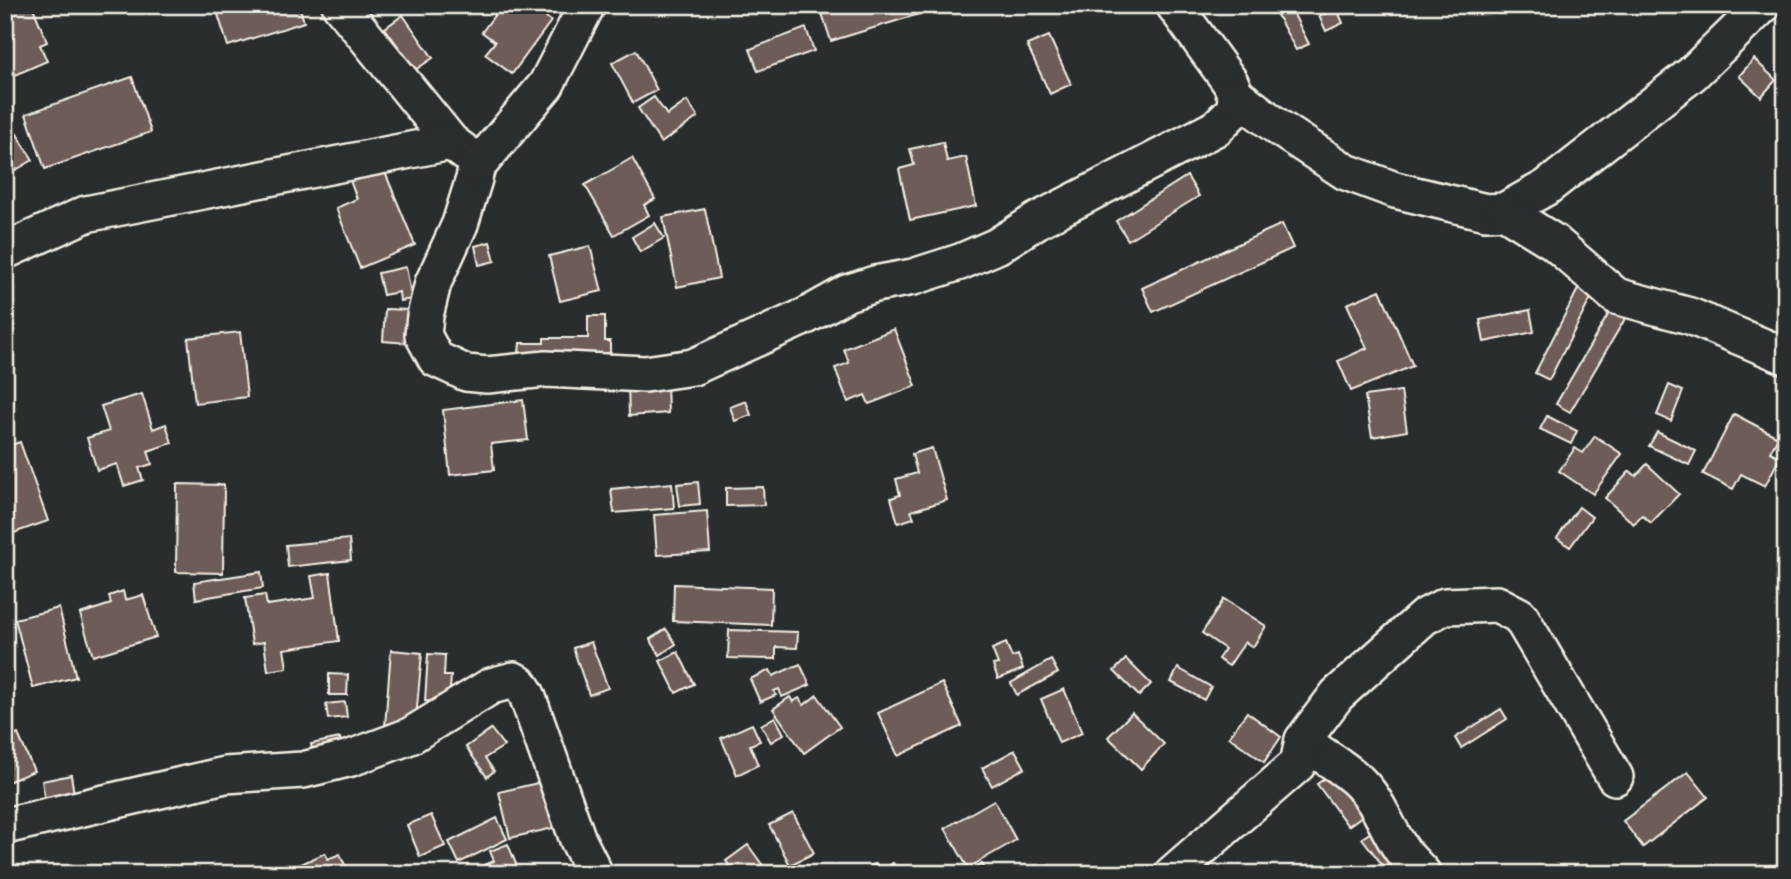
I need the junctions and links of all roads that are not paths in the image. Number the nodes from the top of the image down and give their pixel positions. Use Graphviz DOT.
graph roads {
  1 [pos="340,5"];
  2 [pos="587,5"];
  3 [pos="1174,5"];
  4 [pos="1762,5"];
  5 [pos="1236,95"];
  6 [pos="450,142"];
  7 [pos="477,168"];
  8 [pos="1503,211"];
  9 [pos="5,251"];
  10 [pos="1786,356"];
  11 [pos="1303,740"];
  12 [pos="1615,777"];
  13 [pos="5,827"];
  14 [pos="595,874"];
  15 [pos="1171,874"];
  16 [pos="1423,874"];
  1 -- 6 [label="street"];
  2 -- 7 [label="street"];
  3 -- 5 [label="street"];
  4 -- 8 [label="street"];
  5 -- 7 [label="street"];
  5 -- 8 [label="street"];
  6 -- 7 [label="street"];
  6 -- 9 [label="street"];
  8 -- 10 [label="street"];
  11 -- 12 [label="street"];
  11 -- 15 [label="street"];
  11 -- 16 [label="street"];
  13 -- 14 [label="street"];
}
